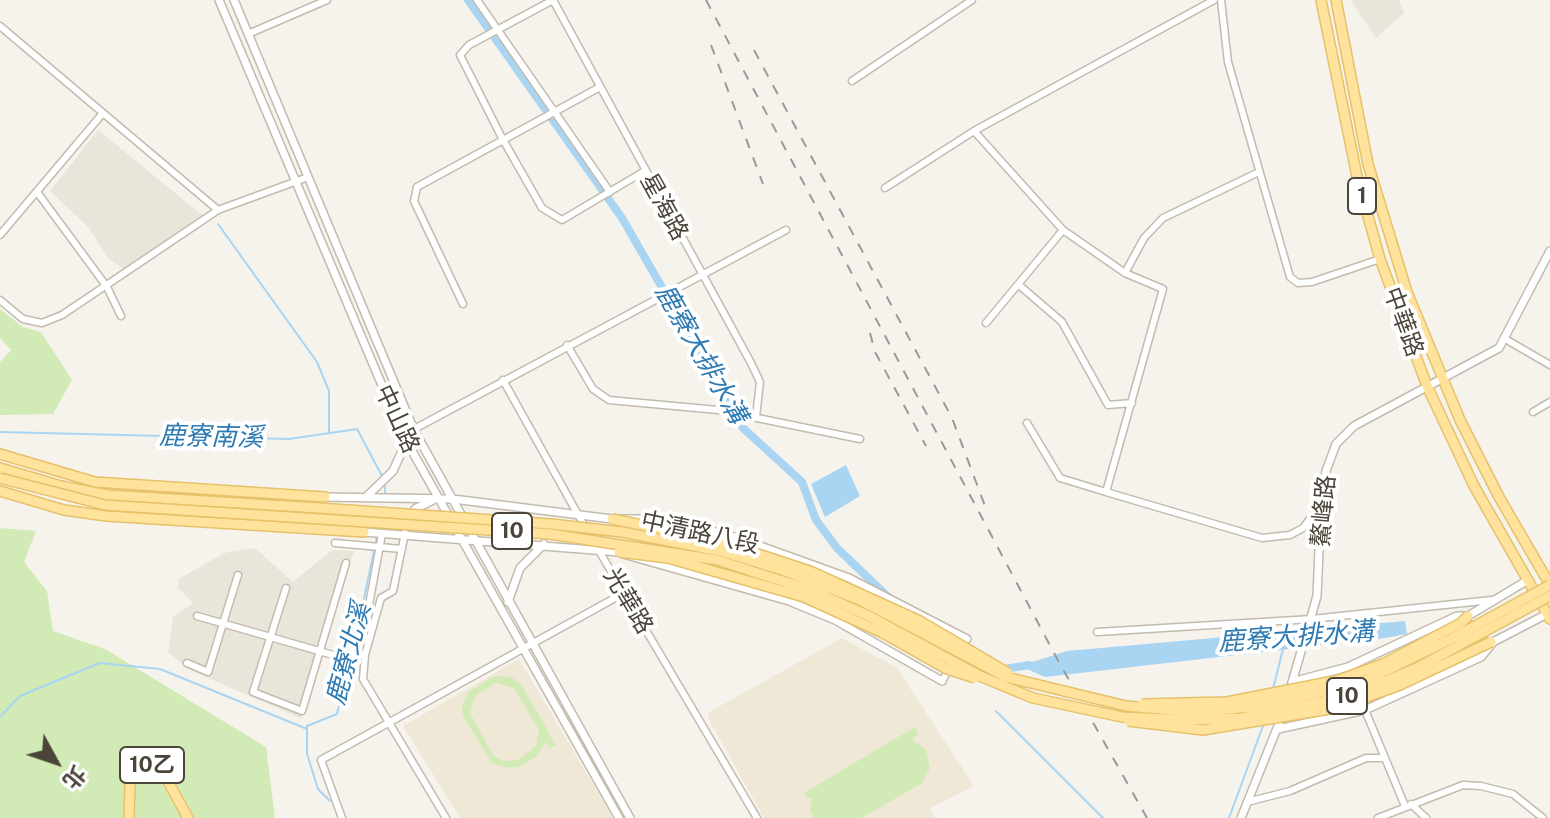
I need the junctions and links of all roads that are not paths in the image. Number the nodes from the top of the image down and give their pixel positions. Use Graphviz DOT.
graph roads {
  1 [pos="219,0"];
  2 [pos="234,0"];
  3 [pos="327,0"];
  4 [pos="477,0"];
  5 [pos="553,0"];
  6 [pos="972,0"];
  7 [pos="1214,0"];
  8 [pos="1221,0"];
  9 [pos="1321,0"];
  10 [pos="1336,0"];
  11 [pos="0,26"];
  12 [pos="499,32"];
  13 [pos="248,34"];
  14 [pos="852,81"];
  15 [pos="600,87"];
  16 [pos="552,110"];
  17 [pos="103,113"];
  18 [pos="974,131"];
  19 [pos="502,138"];
  20 [pos="643,172"];
  21 [pos="1259,172"];
  22 [pos="308,177"];
  23 [pos="296,184"];
  24 [pos="885,188"];
  25 [pos="37,192"];
  26 [pos="610,192"];
  27 [pos="218,210"];
  28 [pos="786,230"];
  29 [pos="1063,230"];
  30 [pos="0,235"];
  31 [pos="1550,251"];
  32 [pos="1380,259"];
  33 [pos="703,273"];
  34 [pos="1125,273"];
  35 [pos="1019,285"];
  36 [pos="107,287"];
  37 [pos="0,300"];
  38 [pos="463,304"];
  39 [pos="121,316"];
  40 [pos="986,323"];
  41 [pos="1507,340"];
  42 [pos="567,345"];
  43 [pos="1550,365"];
  44 [pos="1441,379"];
  45 [pos="503,380"];
  46 [pos="1427,386"];
  47 [pos="1550,402"];
  48 [pos="1132,403"];
  49 [pos="1533,412"];
  50 [pos="756,417"];
  51 [pos="1027,423"];
  52 [pos="414,430"];
  53 [pos="404,439"];
  54 [pos="860,439"];
  55 [pos="0,454"];
  56 [pos="0,468"];
  57 [pos="0,478"];
  58 [pos="0,491"];
  59 [pos="1106,492"];
  60 [pos="367,496"];
  61 [pos="325,497"];
  62 [pos="437,498"];
  63 [pos="453,499"];
  64 [pos="1321,504"];
  65 [pos="578,514"];
  66 [pos="612,519"];
  67 [pos="364,532"];
  68 [pos="405,533"];
  69 [pos="382,534"];
  70 [pos="459,538"];
  71 [pos="473,538"];
  72 [pos="335,543"];
  73 [pos="544,544"];
  74 [pos="380,549"];
  75 [pos="402,549"];
  76 [pos="598,551"];
  77 [pos="618,552"];
  78 [pos="346,563"];
  79 [pos="1546,571"];
  80 [pos="238,575"];
  81 [pos="1528,580"];
  82 [pos="1550,585"];
  83 [pos="286,588"];
  84 [pos="624,593"];
  85 [pos="1550,596"];
  86 [pos="1496,600"];
  87 [pos="508,602"];
  88 [pos="197,616"];
  89 [pos="1468,616"];
  90 [pos="1549,616"];
  91 [pos="223,622"];
  92 [pos="1310,622"];
  93 [pos="1097,632"];
  94 [pos="269,638"];
  95 [pos="967,639"];
  96 [pos="1492,642"];
  97 [pos="527,645"];
  98 [pos="320,652"];
  99 [pos="187,663"];
  100 [pos="1017,680"];
  101 [pos="942,681"];
  102 [pos="1292,682"];
  103 [pos="999,684"];
  104 [pos="1126,706"];
  105 [pos="1365,710"];
  106 [pos="1122,717"];
  107 [pos="390,723"];
  108 [pos="1278,729"];
  109 [pos="1385,758"];
  110 [pos="1247,802"];
  111 [pos="1408,805"];
  112 [pos="129,818"];
  113 [pos="188,818"];
  114 [pos="342,818"];
  115 [pos="446,818"];
  116 [pos="619,818"];
  117 [pos="630,818"];
  118 [pos="757,818"];
  119 [pos="1241,818"];
  120 [pos="1378,818"];
  121 [pos="1426,818"];
  122 [pos="1543,818"];
  1 -- 23 [label="street, 中山路"];
  2 -- 13 [label="street, 中山路"];
  3 -- 13 [label="street"];
  4 -- 12 [label="street"];
  5 -- 12 [label="street"];
  5 -- 15 [label="street, 星海路"];
  6 -- 14 [label="street"];
  7 -- 18 [label="street"];
  8 -- 21 [label="street"];
  9 -- 32 [label="main road, 中華路 / 1"];
  10 -- 44 [label="main road, 中華路 / 1"];
  11 -- 17 [label="street"];
  12 -- 16 [label="street"];
  12 -- 19 [label="street"];
  13 -- 22 [label="street, 中山路"];
  15 -- 16 [label="street"];
  15 -- 20 [label="street, 星海路"];
  16 -- 19 [label="street"];
  16 -- 26 [label="street"];
  17 -- 25 [label="street"];
  17 -- 27 [label="street"];
  18 -- 24 [label="street"];
  18 -- 29 [label="street"];
  19 -- 26 [label="street"];
  19 -- 38 [label="street"];
  20 -- 26 [label="street"];
  20 -- 33 [label="street, 星海路"];
  21 -- 32 [label="street"];
  21 -- 34 [label="street"];
  22 -- 23 [label="street"];
  22 -- 52 [label="street, 中山路"];
  23 -- 27 [label="street"];
  23 -- 53 [label="street, 中山路"];
  25 -- 30 [label="street"];
  25 -- 36 [label="street"];
  27 -- 36 [label="street"];
  28 -- 33 [label="street"];
  29 -- 34 [label="street"];
  29 -- 35 [label="street"];
  31 -- 41 [label="street"];
  32 -- 46 [label="main road, 中華路 / 1"];
  33 -- 42 [label="street"];
  33 -- 50 [label="street, 星海路"];
  34 -- 48 [label="street"];
  35 -- 40 [label="street"];
  35 -- 48 [label="street"];
  36 -- 37 [label="street"];
  36 -- 39 [label="street"];
  41 -- 43 [label="street"];
  41 -- 44 [label="street, 鰲峰路"];
  42 -- 45 [label="street"];
  42 -- 50 [label="street"];
  44 -- 46 [label="street, 鰲峰路"];
  44 -- 79 [label="main road, 中華路 / 1"];
  45 -- 52 [label="street"];
  45 -- 65 [label="street, 光華路"];
  46 -- 64 [label="street, 鰲峰路"];
  46 -- 81 [label="main road, 中華路 / 1"];
  47 -- 49 [label="street"];
  48 -- 59 [label="street"];
  50 -- 54 [label="street"];
  51 -- 59 [label="street"];
  52 -- 53 [label="street"];
  52 -- 63 [label="street, 中山路"];
  53 -- 60 [label="street"];
  53 -- 62 [label="street, 中山路"];
  55 -- 61 [label="main road"];
  56 -- 100 [label="main road, 10, bridge"];
  57 -- 103 [label="main road, 10, bridge"];
  58 -- 67 [label="main road"];
  59 -- 64 [label="street"];
  60 -- 61 [label="street, 中清路八段"];
  60 -- 62 [label="street, 中清路八段"];
  62 -- 63 [label="street, 中清路八段"];
  62 -- 68 [label="street"];
  62 -- 70 [label="street, 中山路"];
  63 -- 65 [label="street, 中清路八段"];
  63 -- 71 [label="street, 中山路"];
  64 -- 92 [label="street, 鰲峰路"];
  65 -- 66 [label="street, 中清路八段"];
  65 -- 76 [label="street, 光華路"];
  66 -- 95 [label="street, 中清路八段"];
  66 -- 100 [label="main road, bridge"];
  67 -- 69 [label="street, 中清路八段"];
  68 -- 69 [label="street, 中清路八段"];
  68 -- 70 [label="street, 中清路八段"];
  68 -- 75 [label="street"];
  69 -- 74 [label="street"];
  70 -- 71 [label="street, 中清路八段"];
  70 -- 97 [label="street, 中山路"];
  71 -- 73 [label="street, 中清路八段"];
  71 -- 87 [label="street, 中山路"];
  72 -- 74 [label="street"];
  73 -- 76 [label="street, 中清路八段"];
  73 -- 87 [label="street"];
  74 -- 75 [label="street"];
  74 -- 98 [label="street"];
  75 -- 107 [label="street"];
  76 -- 77 [label="street, 中清路八段"];
  76 -- 84 [label="street, 光華路"];
  77 -- 101 [label="street, 中清路八段"];
  77 -- 103 [label="main road, bridge"];
  78 -- 98 [label="street"];
  79 -- 81 [label="main road"];
  79 -- 82 [label="main road, 中華路 / 1"];
  80 -- 91 [label="street"];
  81 -- 86 [label="street"];
  81 -- 90 [label="main road, 中華路 / 1"];
  82 -- 104 [label="main road, 10, bridge"];
  83 -- 94 [label="street"];
  84 -- 97 [label="street"];
  84 -- 118 [label="street, 光華路"];
  85 -- 106 [label="main road, 10, bridge"];
  86 -- 89 [label="street"];
  86 -- 92 [label="street"];
  87 -- 97 [label="street, 中山路"];
  88 -- 91 [label="street"];
  89 -- 102 [label="street"];
  89 -- 104 [label="main road, bridge"];
  90 -- 96 [label="street"];
  91 -- 94 [label="street"];
  91 -- 99 [label="street"];
  92 -- 93 [label="street"];
  92 -- 102 [label="street, 鰲峰路"];
  94 -- 98 [label="street"];
  94 -- 98 [label="street"];
  95 -- 101 [label="street"];
  96 -- 105 [label="street"];
  96 -- 106 [label="main road, bridge"];
  97 -- 107 [label="street"];
  97 -- 116 [label="street, 中山路"];
  97 -- 117 [label="street, 中山路"];
  100 -- 104 [label="main road, 10, bridge"];
  102 -- 108 [label="street, 鰲峰路"];
  103 -- 106 [label="main road, 10, bridge"];
  105 -- 108 [label="street"];
  105 -- 109 [label="street"];
  107 -- 114 [label="street"];
  107 -- 115 [label="street"];
  108 -- 110 [label="street, 鰲峰路"];
  109 -- 110 [label="street"];
  109 -- 111 [label="street"];
  110 -- 119 [label="street, 鰲峰路"];
  111 -- 120 [label="street"];
  111 -- 121 [label="street"];
  111 -- 122 [label="street"];
  112 -- 113 [label="main road, 10乙"];
}
